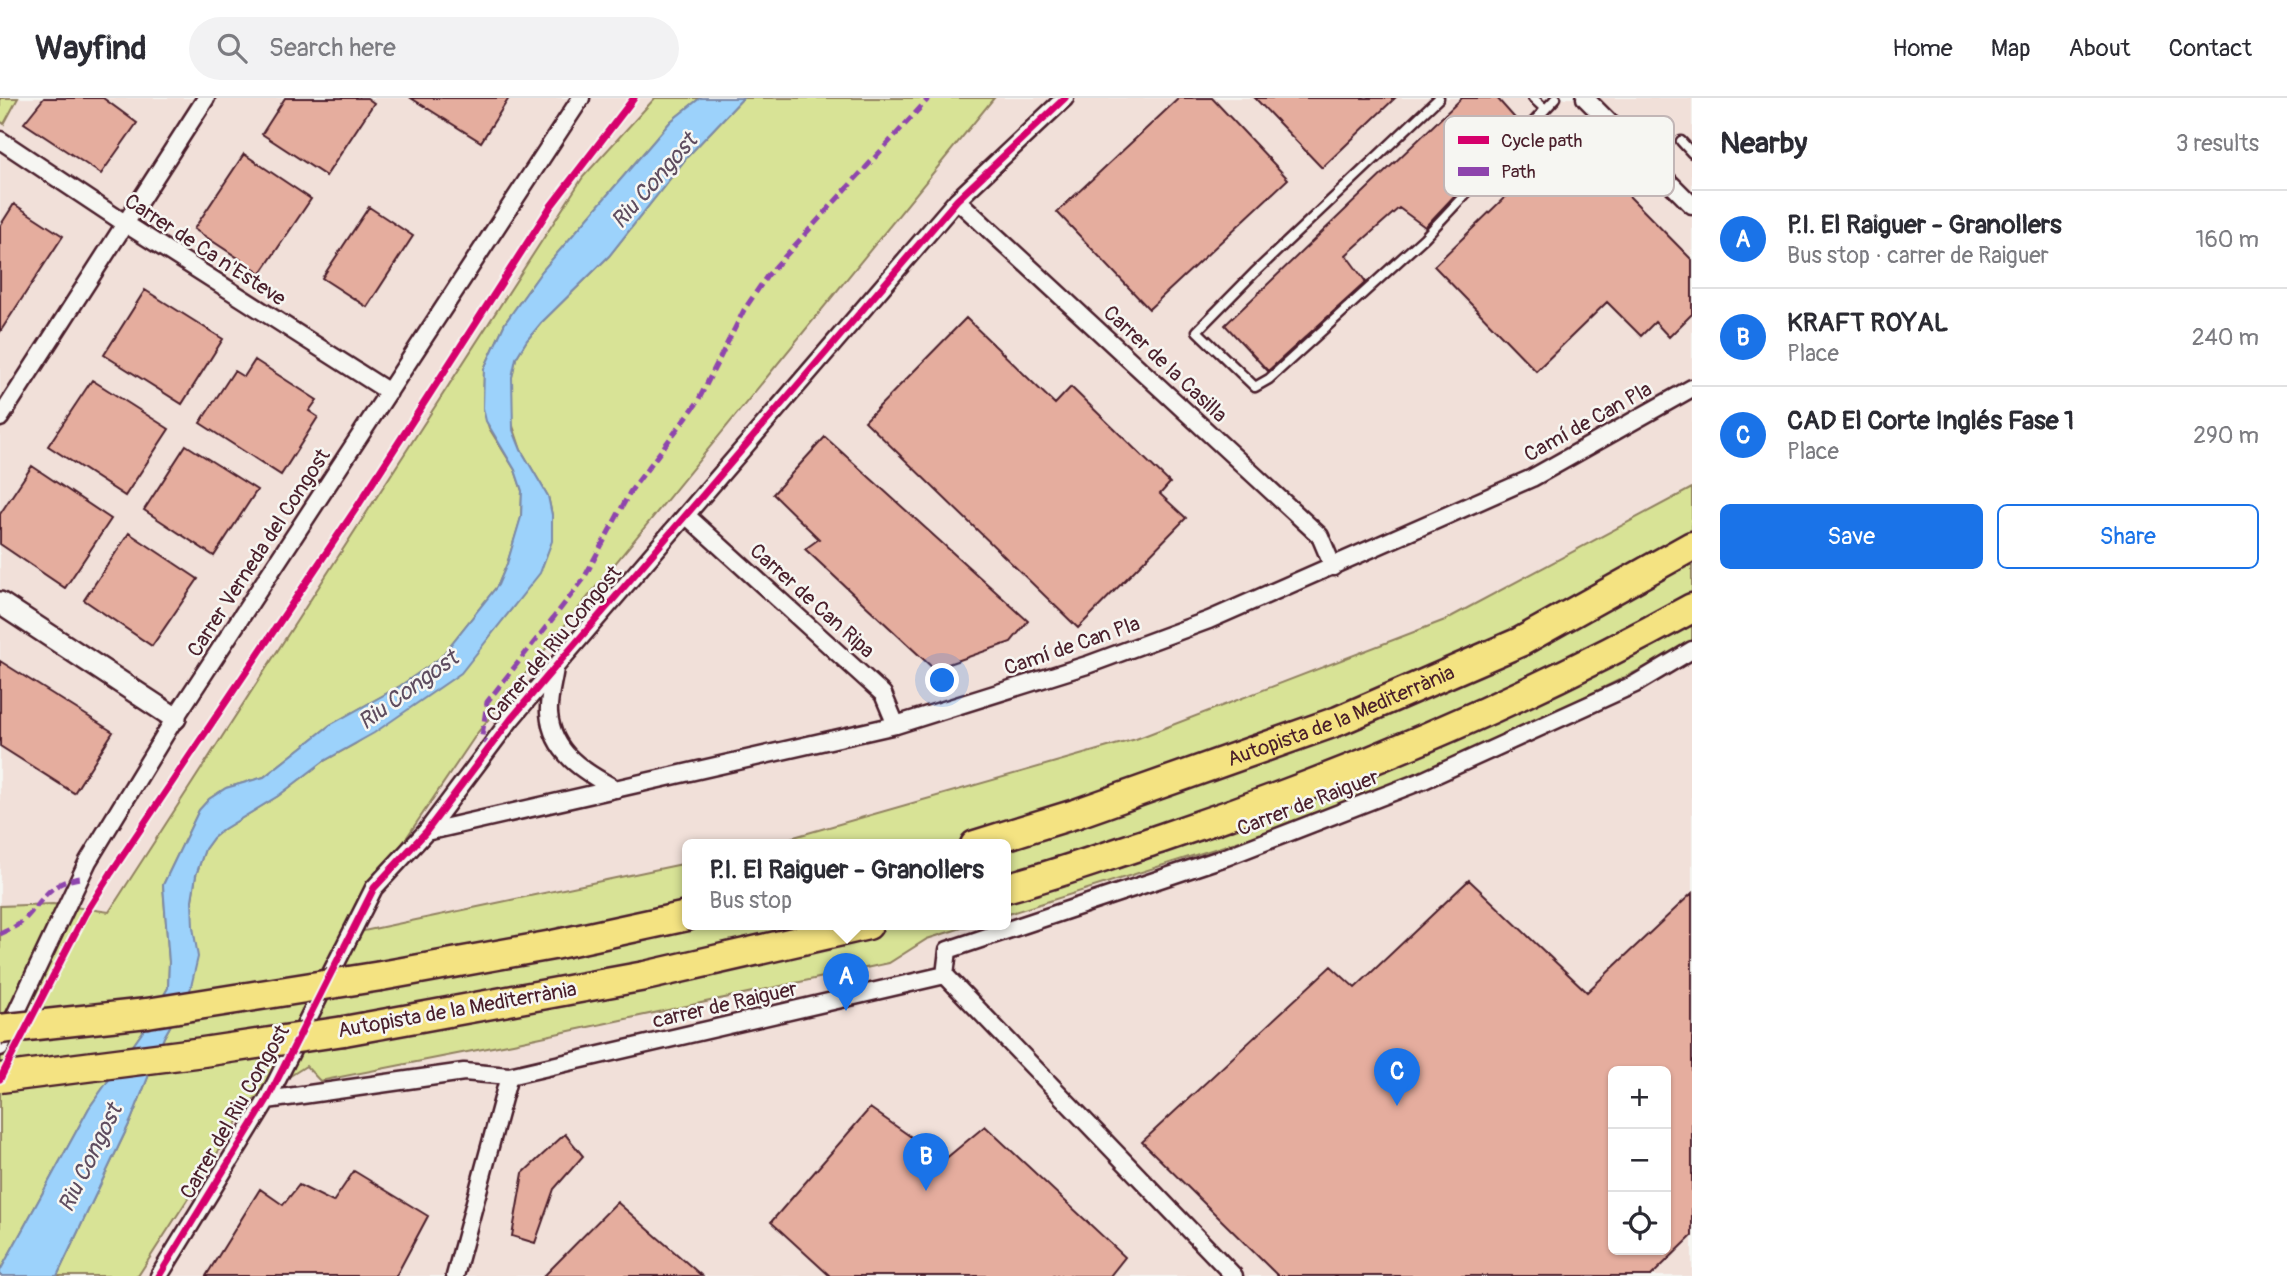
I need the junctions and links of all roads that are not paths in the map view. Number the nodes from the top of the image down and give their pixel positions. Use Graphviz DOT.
graph roads {
  1 [pos="206,98"];
  2 [pos="581,98"];
  3 [pos="1065,98"];
  4 [pos="1439,98"];
  5 [pos="1533,98"];
  6 [pos="1556,98"];
  7 [pos="1586,98"];
  8 [pos="1545,109"];
  9 [pos="1538,116"];
  10 [pos="1604,116"];
  11 [pos="0,140"];
  12 [pos="1681,141"];
  13 [pos="1692,153"];
  14 [pos="1674,187"];
  15 [pos="1463,196"];
  16 [pos="957,200"];
  17 [pos="1692,205"];
  18 [pos="126,224"];
  19 [pos="1692,388"];
  20 [pos="389,392"];
  21 [pos="0,418"];
  22 [pos="687,516"];
  23 [pos="1692,546"];
  24 [pos="1334,567"];
  25 [pos="0,603"];
  26 [pos="1692,608"];
  27 [pos="1692,650"];
  28 [pos="556,666"];
  29 [pos="175,718"];
  30 [pos="896,725"];
  31 [pos="616,789"];
  32 [pos="426,832"];
  33 [pos="994,839"];
  34 [pos="1011,886"];
  35 [pos="682,917"];
  36 [pos="1011,929"];
  37 [pos="846,930"];
  38 [pos="1008,930"];
  39 [pos="945,975"];
  40 [pos="0,1029"];
  41 [pos="0,1047"];
  42 [pos="509,1076"];
  43 [pos="0,1078"];
  44 [pos="267,1100"];
  45 [pos="159,1276"];
  46 [pos="455,1276"];
  47 [pos="1234,1276"];
  1 -- 18 [label="street"];
  2 -- 20 [label="street, Carrer Verneda del Congost"];
  3 -- 16 [label="street, Carrer del Riu Congost"];
  4 -- 15 [label="lane"];
  5 -- 8 [label="lane"];
  6 -- 8 [label="lane"];
  7 -- 10 [label="street"];
  8 -- 9 [label="lane"];
  11 -- 18 [label="street, Carrer de Ca n'Esteve"];
  12 -- 13 [label="lane"];
  14 -- 17 [label="street"];
  16 -- 22 [label="street, Carrer del Riu Congost"];
  16 -- 24 [label="street, Carrer de la Casilla"];
  18 -- 20 [label="street, Carrer de Ca n'Esteve"];
  18 -- 21 [label="street"];
  19 -- 24 [label="street, Camí de Can Pla"];
  20 -- 29 [label="street, Carrer Verneda del Congost"];
  22 -- 28 [label="street, Carrer del Riu Congost"];
  22 -- 30 [label="street, Carrer de Can Ripa"];
  23 -- 33 [label="highway, Autopista de la Mediterrània"];
  24 -- 30 [label="street, Camí de Can Pla"];
  25 -- 29 [label="street"];
  26 -- 34 [label="highway"];
  27 -- 36 [label="street, Carrer de Raiguer"];
  28 -- 31 [label="street"];
  28 -- 32 [label="street, Carrer del Riu Congost"];
  29 -- 41 [label="street, Carrer Verneda del Congost"];
  30 -- 31 [label="street, Camí de Can Pla"];
  31 -- 32 [label="street, Camí de Can Pla"];
  32 -- 44 [label="street, Carrer del Riu Congost"];
  35 -- 40 [label="highway, bridge"];
  37 -- 43 [label="highway, Autopista de la Mediterrània, bridge"];
  38 -- 39 [label="street, Carrer de Raiguer"];
  39 -- 42 [label="street, carrer de Raiguer"];
  39 -- 47 [label="street"];
  42 -- 44 [label="street, carrer de Raiguer"];
  42 -- 46 [label="street"];
  44 -- 45 [label="street, Carrer del Riu Congost"];
}
